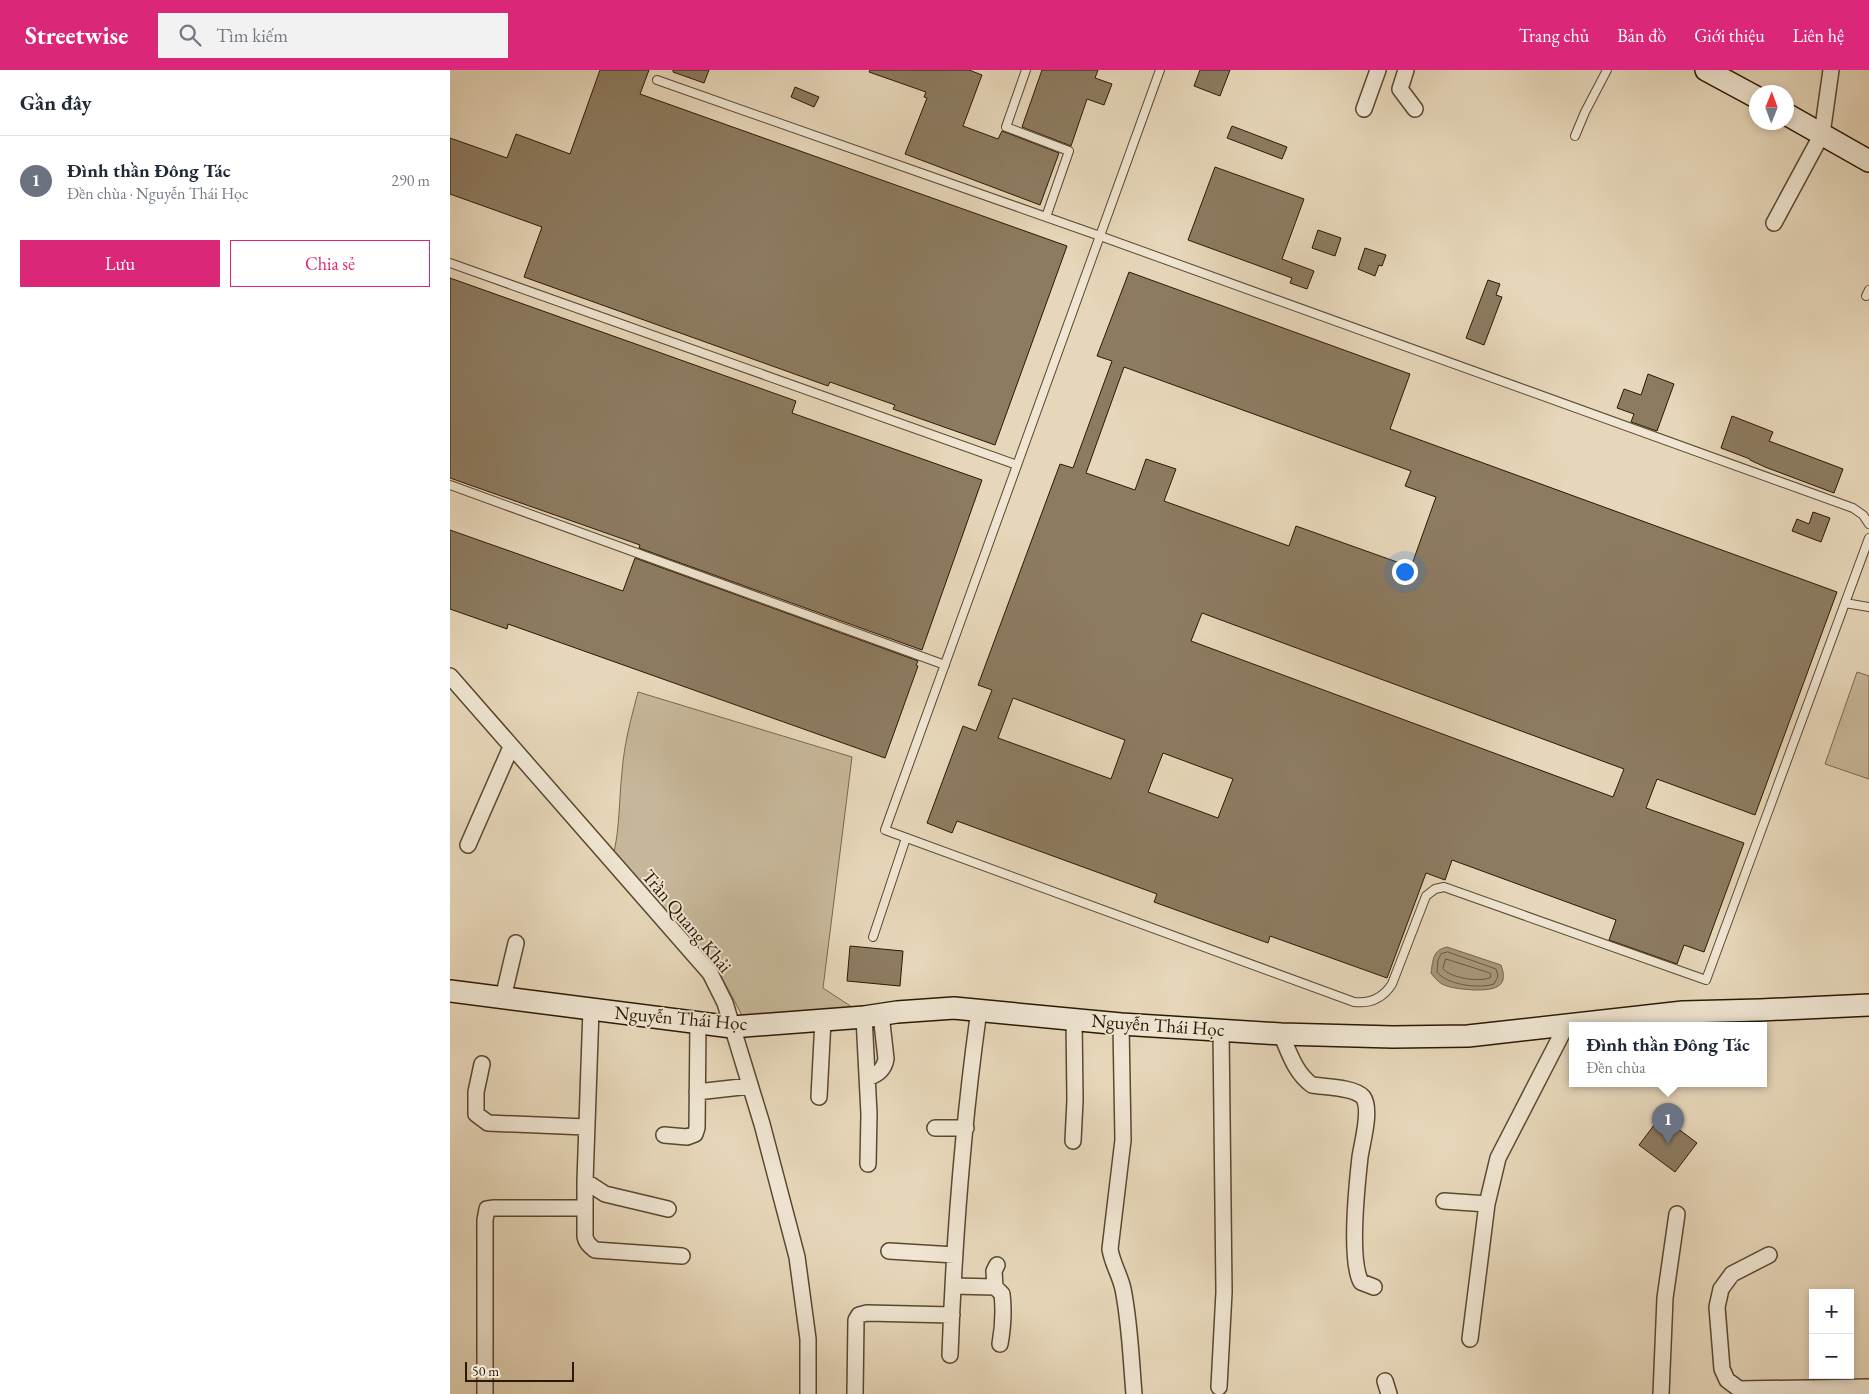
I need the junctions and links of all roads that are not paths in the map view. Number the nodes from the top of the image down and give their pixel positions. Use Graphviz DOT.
graph roads {
  1 [pos="1026,70"];
  2 [pos="1160,70"];
  3 [pos="1378,70"];
  4 [pos="1406,70"];
  5 [pos="1607,70"];
  6 [pos="1706,70"];
  7 [pos="1831,70"];
  8 [pos="1731,77"];
  9 [pos="657,80"];
  10 [pos="1749,92"];
  11 [pos="1364,109"];
  12 [pos="1415,109"];
  13 [pos="1794,118"];
  14 [pos="1822,134"];
  15 [pos="1575,136"];
  16 [pos="1869,161"];
  17 [pos="1046,217"];
  18 [pos="1774,223"];
  19 [pos="1100,236"];
  20 [pos="450,263"];
  21 [pos="1017,466"];
  22 [pos="450,485"];
  23 [pos="1869,524"];
  24 [pos="1869,538"];
  25 [pos="1845,603"];
  26 [pos="1869,607"];
  27 [pos="945,665"];
  28 [pos="450,676"];
  29 [pos="511,747"];
  30 [pos="906,838"];
  31 [pos="468,844"];
  32 [pos="873,937"];
  33 [pos="516,943"];
  34 [pos="450,991"];
  35 [pos="503,998"];
  36 [pos="1869,1004"];
  37 [pos="591,1009"];
  38 [pos="979,1010"];
  39 [pos="873,1016"];
  40 [pos="1074,1019"];
  41 [pos="823,1020"];
  42 [pos="1586,1022"];
  43 [pos="698,1023"];
  44 [pos="1121,1024"];
  45 [pos="1566,1024"];
  46 [pos="1569,1024"];
  47 [pos="732,1027"];
  48 [pos="1220,1029"];
  49 [pos="1281,1034"];
  50 [pos="482,1064"];
  51 [pos="750,1086"];
  52 [pos="698,1092"];
  53 [pos="819,1097"];
  54 [pos="586,1127"];
  55 [pos="935,1128"];
  56 [pos="966,1128"];
  57 [pos="664,1135"];
  58 [pos="1073,1141"];
  59 [pos="868,1164"];
  60 [pos="585,1181"];
  61 [pos="1444,1201"];
  62 [pos="1487,1204"];
  63 [pos="584,1208"];
  64 [pos="668,1209"];
  65 [pos="1677,1214"];
  66 [pos="889,1251"];
  67 [pos="955,1254"];
  68 [pos="1769,1255"];
  69 [pos="682,1256"];
  70 [pos="997,1265"];
  71 [pos="953,1286"];
  72 [pos="995,1287"];
  73 [pos="1374,1287"];
  74 [pos="952,1315"];
  75 [pos="1470,1339"];
  76 [pos="1000,1344"];
  77 [pos="950,1355"];
  78 [pos="1869,1386"];
  79 [pos="1219,1387"];
  80 [pos="485,1394"];
  81 [pos="808,1394"];
  82 [pos="855,1394"];
  83 [pos="1134,1394"];
  84 [pos="1661,1394"];
  1 -- 17 [label="lane"];
  2 -- 19 [label="lane"];
  3 -- 11 [label="street"];
  4 -- 12 [label="street"];
  5 -- 15 [label="lane"];
  6 -- 8 [label="street"];
  7 -- 14 [label="street"];
  8 -- 10 [label="street"];
  9 -- 17 [label="lane"];
  13 -- 14 [label="street"];
  14 -- 16 [label="street"];
  14 -- 18 [label="street"];
  17 -- 19 [label="lane"];
  19 -- 21 [label="lane"];
  19 -- 23 [label="lane"];
  20 -- 21 [label="lane"];
  21 -- 27 [label="lane"];
  22 -- 27 [label="lane"];
  24 -- 25 [label="lane"];
  25 -- 26 [label="lane"];
  25 -- 30 [label="lane"];
  27 -- 30 [label="lane"];
  28 -- 29 [label="street, Trần Quang Khải"];
  29 -- 31 [label="street"];
  29 -- 47 [label="street, Trần Quang Khải"];
  30 -- 32 [label="lane"];
  33 -- 35 [label="street"];
  34 -- 35 [label="street, Nguyễn Thái Học"];
  35 -- 37 [label="street, Nguyễn Thái Học"];
  36 -- 42 [label="street, Nguyễn Thái Học"];
  37 -- 43 [label="street, Nguyễn Thái Học"];
  37 -- 54 [label="street"];
  38 -- 39 [label="street, Nguyễn Thái Học"];
  38 -- 40 [label="street, Nguyễn Thái Học"];
  38 -- 56 [label="street"];
  39 -- 41 [label="street, Nguyễn Thái Học"];
  39 -- 59 [label="street"];
  40 -- 44 [label="street, Nguyễn Thái Học"];
  40 -- 58 [label="street"];
  41 -- 47 [label="street, Nguyễn Thái Học"];
  41 -- 53 [label="street"];
  43 -- 47 [label="street, Nguyễn Thái Học"];
  43 -- 52 [label="street"];
  44 -- 48 [label="street, Nguyễn Thái Học"];
  44 -- 83 [label="street"];
  45 -- 46 [label="street, Nguyễn Thái Học"];
  45 -- 49 [label="street, Nguyễn Thái Học"];
  45 -- 62 [label="street"];
  47 -- 51 [label="street, Trần Quang Khải"];
  48 -- 49 [label="street, Nguyễn Thái Học"];
  48 -- 79 [label="street"];
  49 -- 73 [label="street"];
  50 -- 54 [label="street"];
  51 -- 52 [label="street"];
  51 -- 81 [label="street, Trần Quang Khải"];
  52 -- 57 [label="street"];
  54 -- 60 [label="street"];
  55 -- 56 [label="street"];
  56 -- 67 [label="street"];
  60 -- 63 [label="street"];
  60 -- 64 [label="street"];
  61 -- 62 [label="street"];
  62 -- 75 [label="street"];
  63 -- 69 [label="street"];
  63 -- 80 [label="street"];
  65 -- 84 [label="street"];
  66 -- 67 [label="street"];
  67 -- 71 [label="street"];
  68 -- 78 [label="street"];
  70 -- 72 [label="street"];
  71 -- 72 [label="street"];
  71 -- 74 [label="street"];
  72 -- 76 [label="street"];
  74 -- 77 [label="street"];
  74 -- 82 [label="street"];
}
